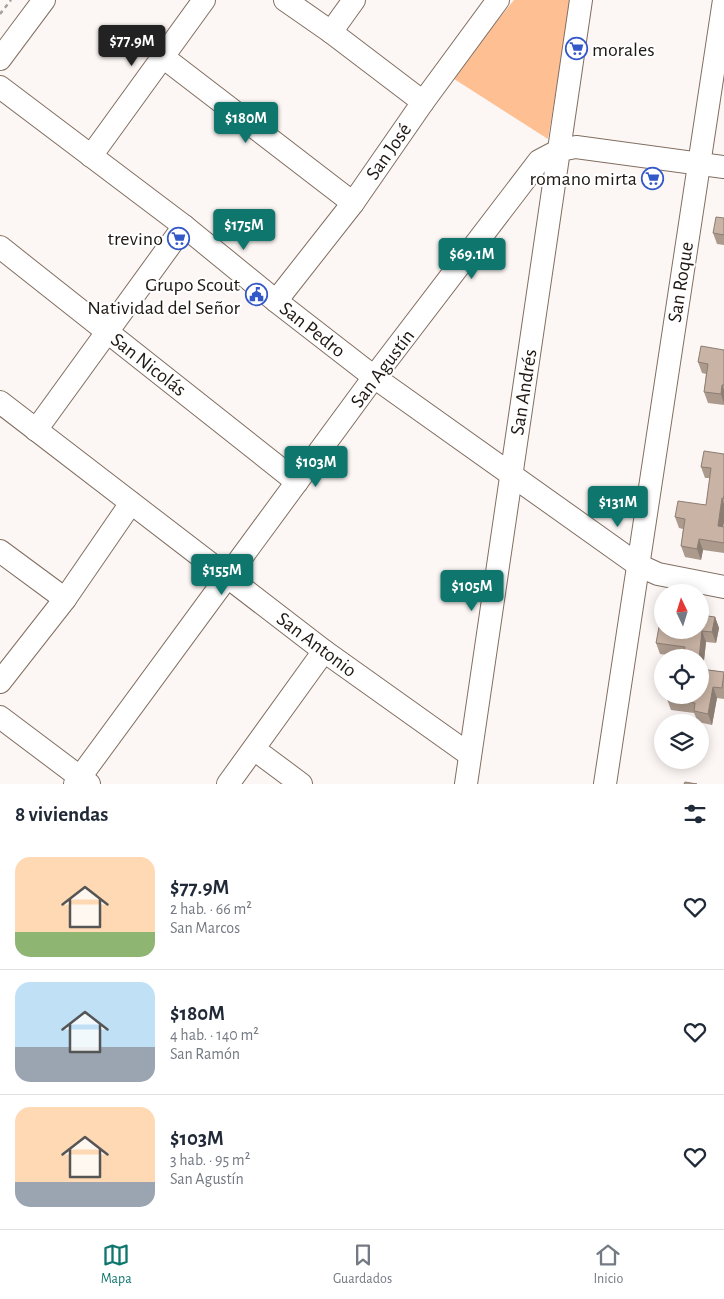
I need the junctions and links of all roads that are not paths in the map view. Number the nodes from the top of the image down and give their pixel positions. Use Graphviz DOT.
graph roads {
  1 [pos="44,0"];
  2 [pos="204,0"];
  3 [pos="285,0"];
  4 [pos="354,0"];
  5 [pos="498,0"];
  6 [pos="581,0"];
  7 [pos="724,0"];
  8 [pos="331,32"];
  9 [pos="163,57"];
  10 [pos="0,59"];
  11 [pos="0,88"];
  12 [pos="423,102"];
  13 [pos="560,150"];
  14 [pos="91,156"];
  15 [pos="698,163"];
  16 [pos="724,167"];
  17 [pos="353,202"];
  18 [pos="184,226"];
  19 [pos="0,247"];
  20 [pos="276,301"];
  21 [pos="108,332"];
  22 [pos="374,377"];
  23 [pos="0,402"];
  24 [pos="36,430"];
  25 [pos="511,474"];
  26 [pos="297,482"];
  27 [pos="131,503"];
  28 [pos="0,551"];
  29 [pos="638,565"];
  30 [pos="227,577"];
  31 [pos="724,587"];
  32 [pos="65,599"];
  33 [pos="324,651"];
  34 [pos="0,682"];
  35 [pos="0,717"];
  36 [pos="254,749"];
  37 [pos="470,755"];
  38 [pos="81,782"];
  39 [pos="228,784"];
  40 [pos="301,784"];
  41 [pos="466,784"];
  42 [pos="605,784"];
  1 -- 10 [label="street"];
  2 -- 9 [label="street"];
  3 -- 8 [label="street"];
  4 -- 8 [label="street"];
  5 -- 12 [label="street, San José"];
  6 -- 13 [label="street, San Andrés"];
  7 -- 15 [label="street, San Roque"];
  8 -- 12 [label="street"];
  9 -- 14 [label="street"];
  9 -- 17 [label="street"];
  11 -- 14 [label="street, San Pedro"];
  12 -- 17 [label="street, San José"];
  13 -- 15 [label="street"];
  13 -- 22 [label="street, San Agustín"];
  13 -- 25 [label="street, San Andrés"];
  14 -- 18 [label="street, San Pedro"];
  15 -- 16 [label="street"];
  15 -- 29 [label="street, San Roque"];
  17 -- 20 [label="street, San José"];
  18 -- 20 [label="street, San Pedro"];
  18 -- 21 [label="street"];
  19 -- 21 [label="street, San Nicolás"];
  20 -- 22 [label="street, San Pedro"];
  21 -- 24 [label="street"];
  21 -- 26 [label="street, San Nicolás"];
  22 -- 25 [label="street, San Pedro"];
  22 -- 26 [label="street, San Agustín"];
  23 -- 24 [label="street, San Antonio"];
  24 -- 27 [label="street, San Antonio"];
  25 -- 29 [label="street, San Pedro"];
  25 -- 37 [label="street, San Andrés"];
  26 -- 30 [label="street, San Agustín"];
  27 -- 30 [label="street, San Antonio"];
  27 -- 32 [label="street"];
  28 -- 32 [label="street"];
  29 -- 31 [label="street, San Pedro"];
  29 -- 42 [label="street, San Roque"];
  30 -- 33 [label="street, San Antonio"];
  30 -- 38 [label="street, San Agustín"];
  32 -- 34 [label="street"];
  33 -- 36 [label="street"];
  33 -- 37 [label="street, San Antonio"];
  35 -- 38 [label="street"];
  36 -- 39 [label="street"];
  36 -- 40 [label="street"];
  37 -- 41 [label="street, San Andrés"];
}
